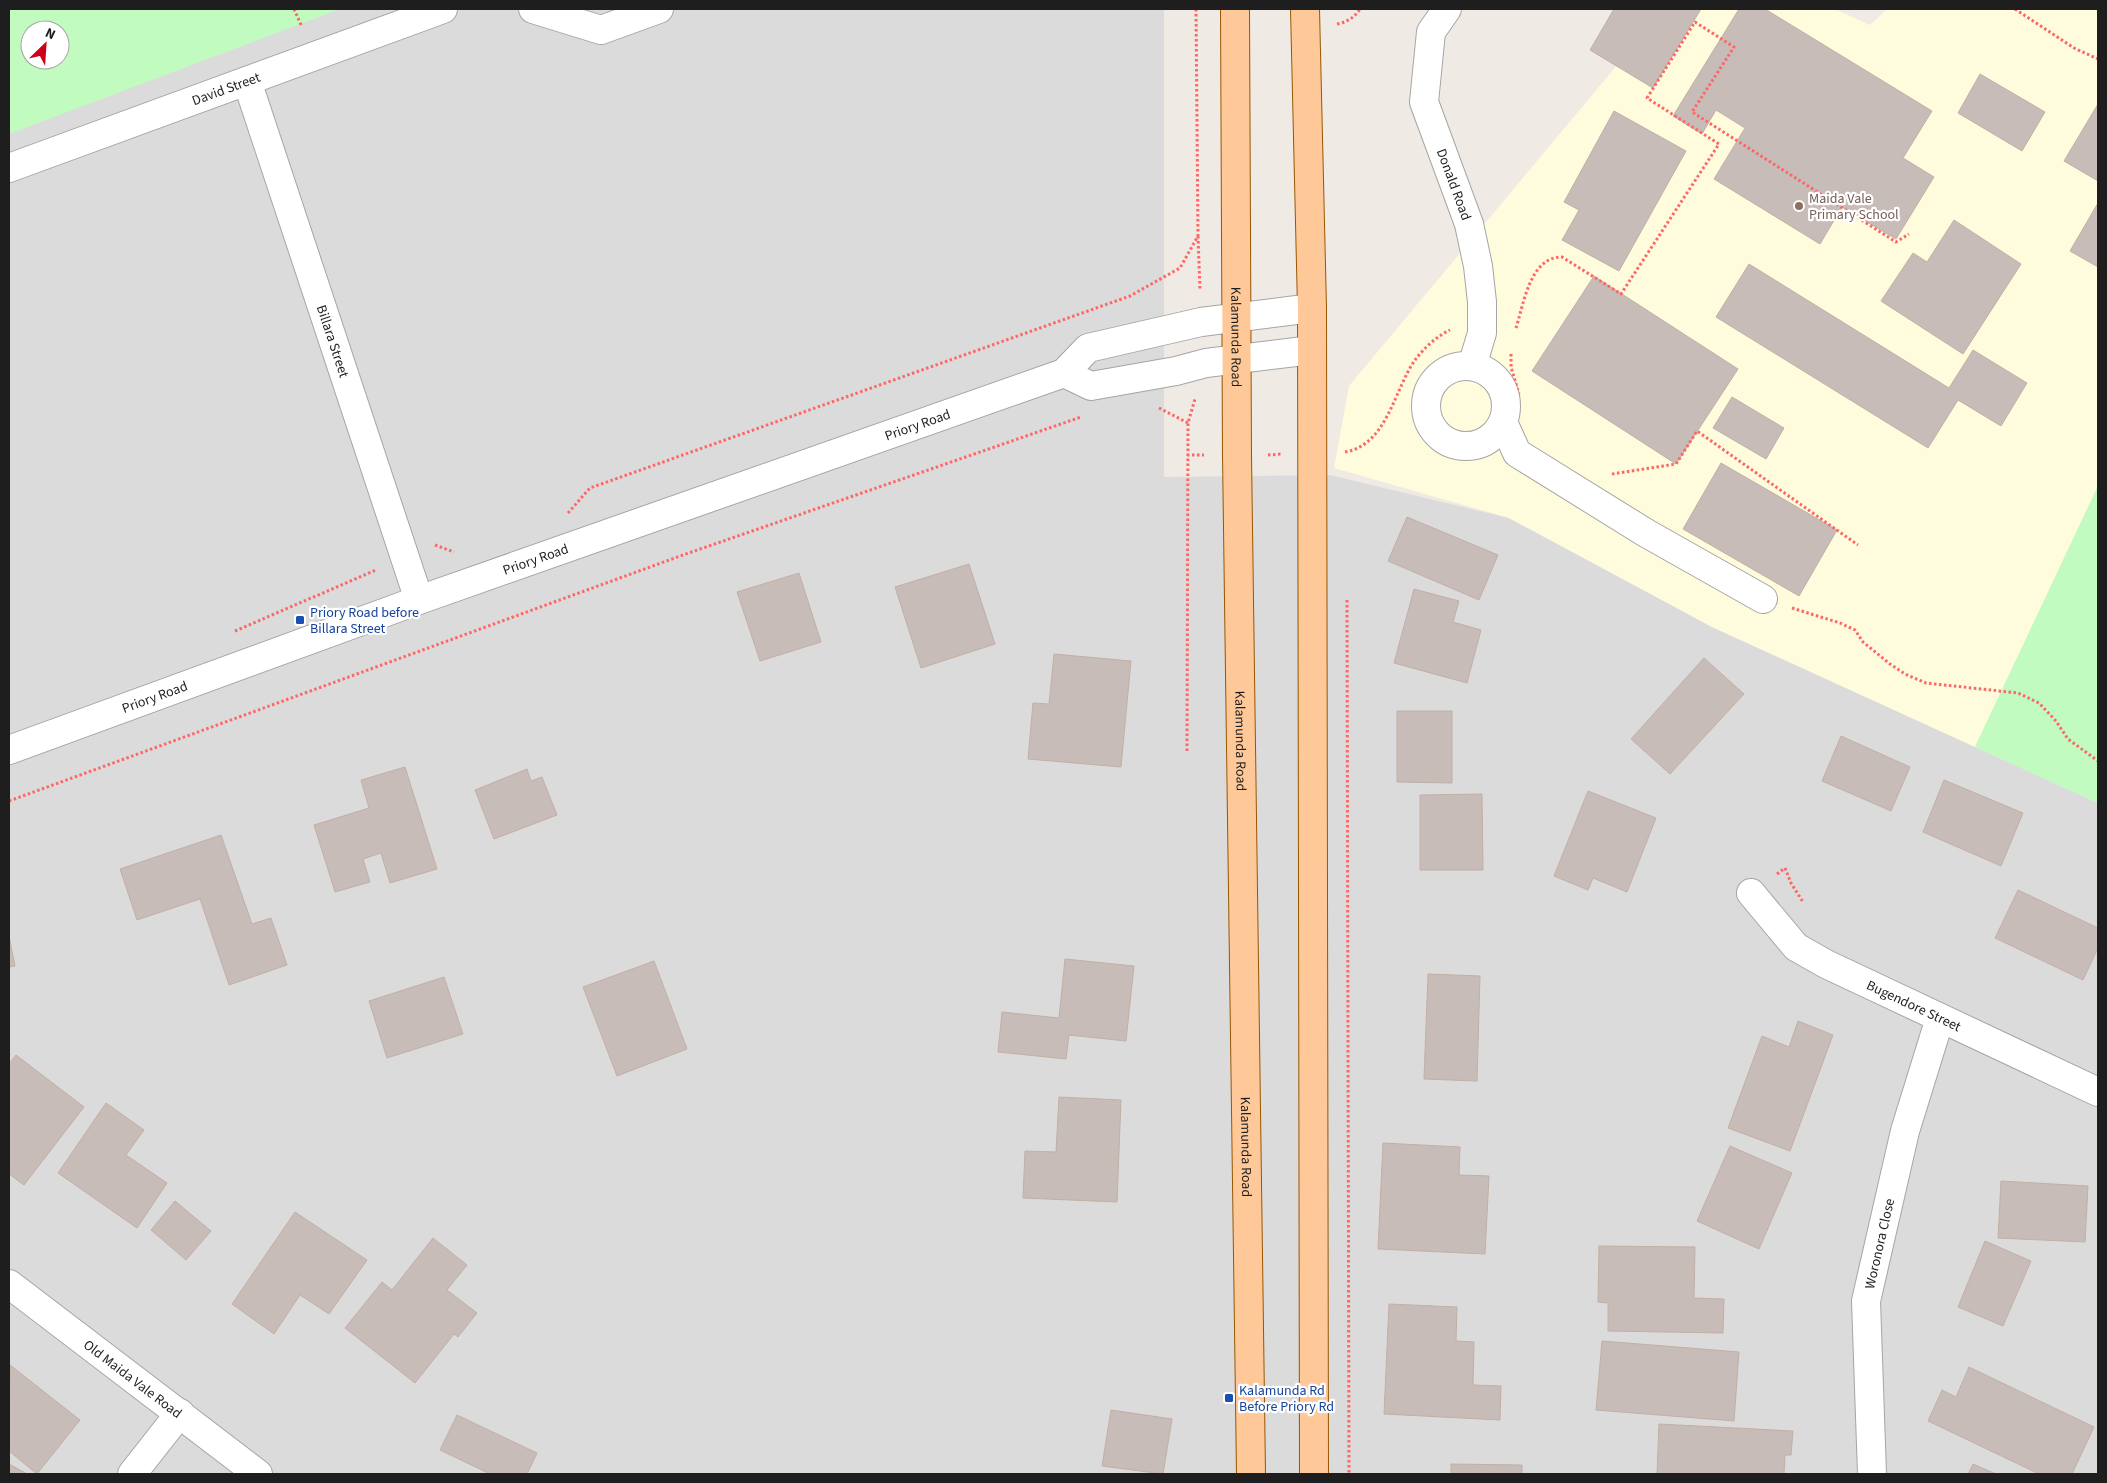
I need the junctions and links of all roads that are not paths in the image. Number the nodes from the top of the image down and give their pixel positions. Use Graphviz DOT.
graph roads {
  1 [pos="443,9"];
  2 [pos="534,9"];
  3 [pos="659,9"];
  4 [pos="1234,9"];
  5 [pos="1305,9"];
  6 [pos="1448,9"];
  7 [pos="247,81"];
  8 [pos="9,168"];
  9 [pos="1312,308"];
  10 [pos="1236,318"];
  11 [pos="1312,350"];
  12 [pos="1237,358"];
  13 [pos="1472,366"];
  14 [pos="1064,373"];
  15 [pos="1503,422"];
  16 [pos="1763,599"];
  17 [pos="419,600"];
  18 [pos="9,750"];
  19 [pos="1751,893"];
  20 [pos="1940,1018"];
  21 [pos="2098,1092"];
  22 [pos="9,1284"];
  23 [pos="180,1414"];
  24 [pos="132,1474"];
  25 [pos="258,1474"];
  26 [pos="1251,1474"];
  27 [pos="1314,1474"];
  28 [pos="1872,1474"];
  1 -- 7 [label="street, David Street"];
  2 -- 3 [label="street"];
  4 -- 10 [label="main road, Kalamunda Road"];
  5 -- 9 [label="main road"];
  6 -- 13 [label="street, Donald Road"];
  7 -- 8 [label="street, David Street"];
  7 -- 17 [label="street, Billara Street"];
  9 -- 10 [label="street, Priory Road"];
  9 -- 11 [label="main road"];
  10 -- 12 [label="main road, Kalamunda Road"];
  10 -- 14 [label="street, Priory Road"];
  11 -- 12 [label="street"];
  11 -- 27 [label="main road"];
  12 -- 14 [label="street"];
  12 -- 26 [label="main road, Kalamunda Road"];
  13 -- 15 [label="street"];
  13 -- 15 [label="street"];
  14 -- 17 [label="street, Priory Road"];
  15 -- 16 [label="street"];
  17 -- 18 [label="street, Priory Road"];
  19 -- 20 [label="street, Bugendore Street"];
  20 -- 21 [label="street, Bugendore Street"];
  20 -- 28 [label="street, Woronora Close"];
  22 -- 23 [label="street, Old Maida Vale Road"];
  23 -- 24 [label="street"];
  23 -- 25 [label="street, Old Maida Vale Road"];
}
